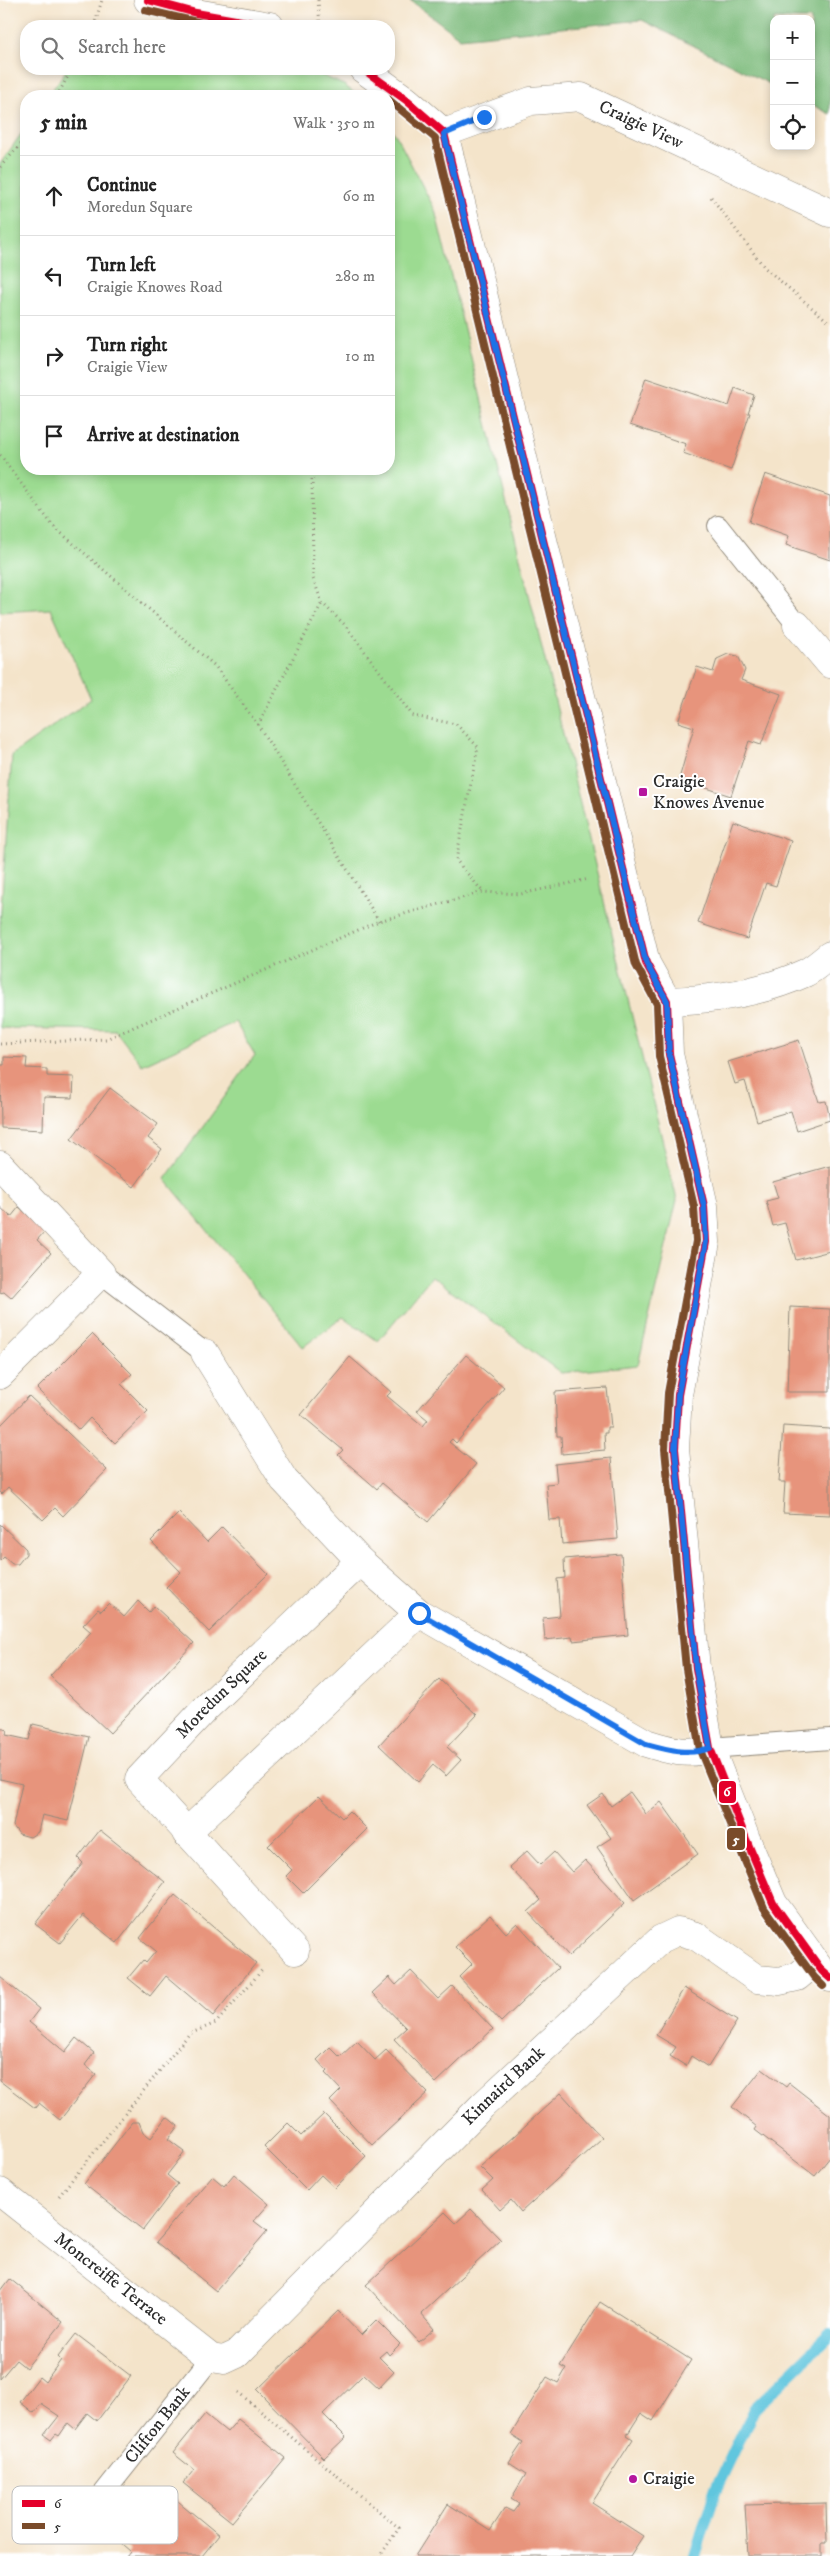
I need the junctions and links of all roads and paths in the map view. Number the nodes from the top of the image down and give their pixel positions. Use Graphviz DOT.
graph roads {
  1 [pos="102,0"];
  2 [pos="148,0"];
  3 [pos="318,0"];
  4 [pos="96,20"];
  5 [pos="236,20"];
  6 [pos="320,20"];
  7 [pos="69,75"];
  8 [pos="371,75"];
  9 [pos="60,90"];
  10 [pos="392,90"];
  11 [pos="395,92"];
  12 [pos="444,134"];
  13 [pos="20,146"];
  14 [pos="0,167"];
  15 [pos="709,195"];
  16 [pos="830,213"];
  17 [pos="830,323"];
  18 [pos="0,455"];
  19 [pos="312,475"];
  20 [pos="718,526"];
  21 [pos="322,603"];
  22 [pos="797,625"];
  23 [pos="830,664"];
  24 [pos="258,725"];
  25 [pos="624,871"];
  26 [pos="483,892"];
  27 [pos="379,921"];
  28 [pos="830,955"];
  29 [pos="667,1001"];
  30 [pos="0,1044"];
  31 [pos="0,1165"];
  32 [pos="101,1273"];
  33 [pos="205,1354"];
  34 [pos="0,1375"];
  35 [pos="360,1561"];
  36 [pos="419,1613"];
  37 [pos="830,1739"];
  38 [pos="710,1748"];
  39 [pos="186,1832"];
  40 [pos="291,1946"];
  41 [pos="823,1970"];
  42 [pos="0,2192"];
  43 [pos="38,2221"];
  44 [pos="218,2359"];
  45 [pos="110,2486"];
  46 [pos="380,2556"];
  1 -- 4 [label="path"];
  2 -- 5 [label="street"];
  3 -- 6 [label="path"];
  7 -- 9 [label="path"];
  8 -- 10 [label="street"];
  11 -- 12 [label="street"];
  12 -- 16 [label="street, Craigie View"];
  12 -- 25 [label="street"];
  13 -- 14 [label="path"];
  15 -- 17 [label="path"];
  18 -- 24 [label="path"];
  19 -- 21 [label="path"];
  20 -- 22 [label="lane"];
  21 -- 24 [label="path"];
  21 -- 26 [label="path"];
  22 -- 23 [label="street"];
  24 -- 27 [label="path"];
  25 -- 26 [label="path"];
  25 -- 29 [label="street"];
  26 -- 27 [label="path"];
  27 -- 30 [label="path"];
  28 -- 29 [label="street"];
  29 -- 38 [label="street"];
  31 -- 32 [label="street"];
  32 -- 33 [label="lane"];
  32 -- 34 [label="street"];
  33 -- 35 [label="street"];
  35 -- 36 [label="street"];
  35 -- 39 [label="street, Moredun Square"];
  36 -- 38 [label="street"];
  36 -- 39 [label="street"];
  37 -- 38 [label="lane"];
  38 -- 41 [label="street"];
  39 -- 40 [label="street, Moredun Square"];
  40 -- 43 [label="path"];
  41 -- 44 [label="street, Kinnaird Bank"];
  42 -- 43 [label="street, Moncreiffe Terrace"];
  43 -- 44 [label="street, Moncreiffe Terrace"];
  44 -- 45 [label="lane, Clifton Bank"];
  44 -- 46 [label="path"];
}
